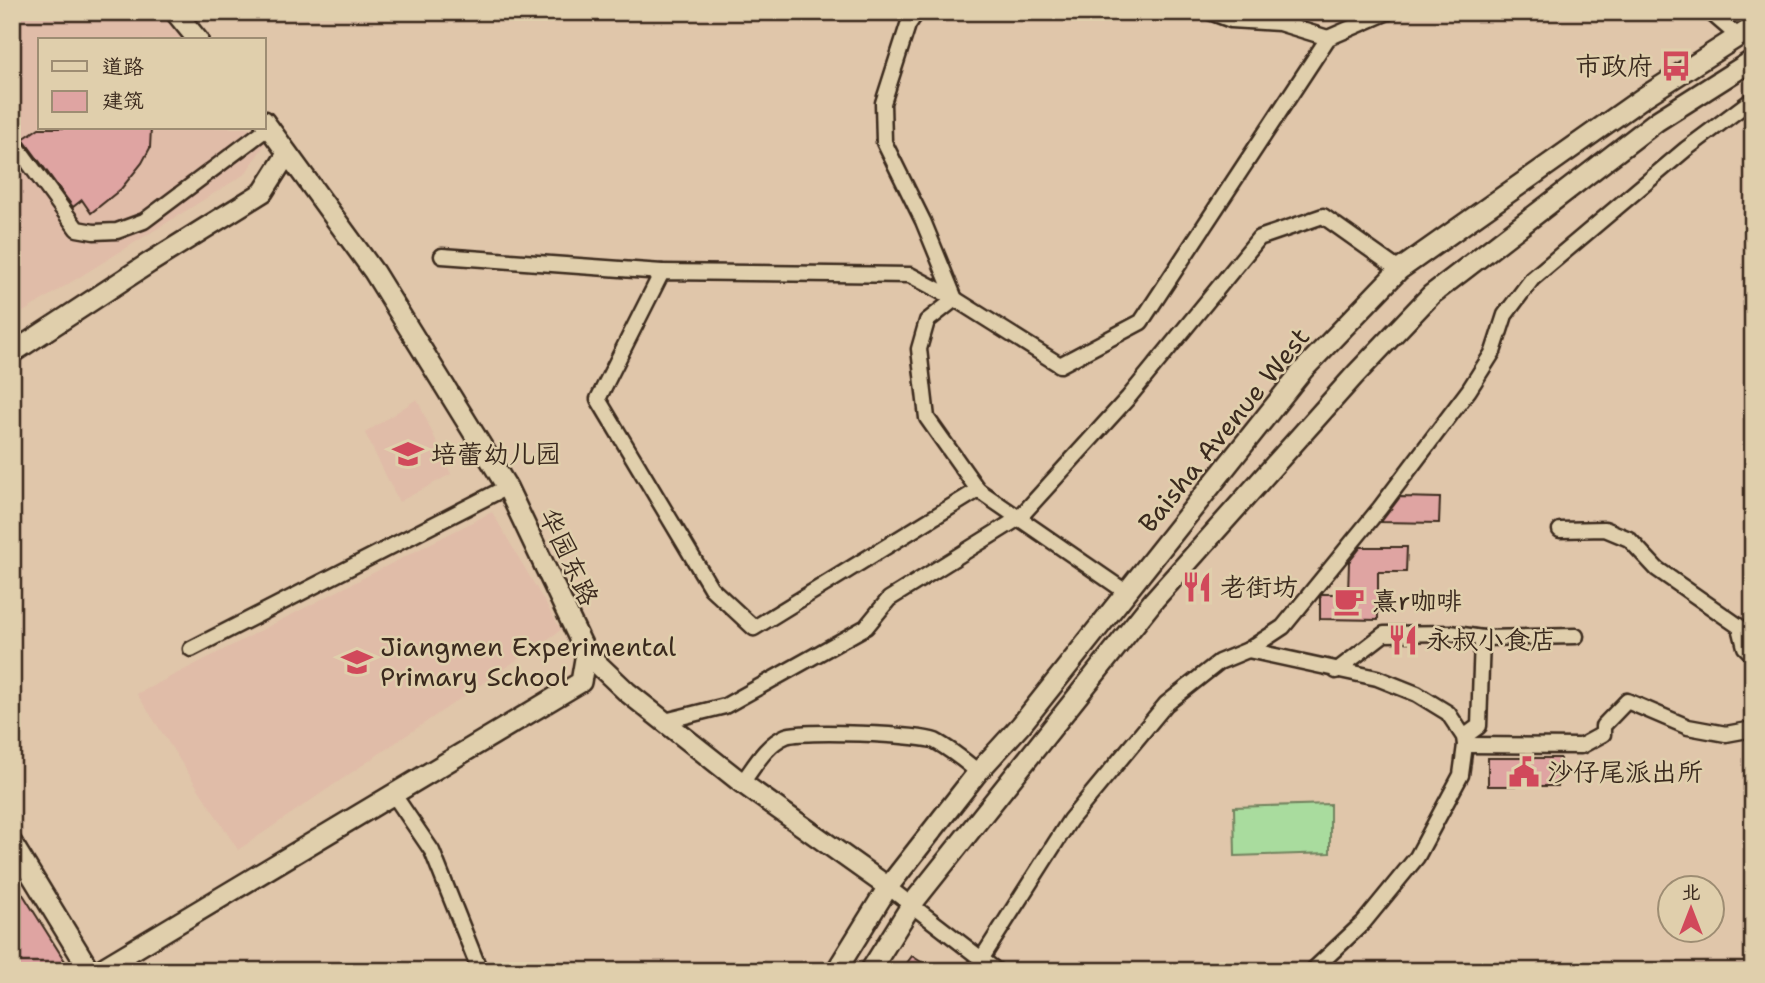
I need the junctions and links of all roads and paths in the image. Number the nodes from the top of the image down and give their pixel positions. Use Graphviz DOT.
graph roads {
  1 [pos="176,12"];
  2 [pos="917,12"];
  3 [pos="1210,12"];
  4 [pos="1388,12"];
  5 [pos="1710,12"];
  6 [pos="1746,32"];
  7 [pos="196,38"];
  8 [pos="1328,38"];
  9 [pos="1753,60"];
  10 [pos="1753,99"];
  11 [pos="267,124"];
  12 [pos="259,130"];
  13 [pos="12,140"];
  14 [pos="287,155"];
  15 [pos="442,256"];
  16 [pos="1399,270"];
  17 [pos="662,272"];
  18 [pos="955,299"];
  19 [pos="12,353"];
  20 [pos="507,487"];
  21 [pos="978,490"];
  22 [pos="1019,518"];
  23 [pos="1560,530"];
  24 [pos="1126,592"];
  25 [pos="1576,636"];
  26 [pos="1482,638"];
  27 [pos="191,649"];
  28 [pos="1248,650"];
  29 [pos="586,653"];
  30 [pos="1753,655"];
  31 [pos="1336,671"];
  32 [pos="665,722"];
  33 [pos="1753,729"];
  34 [pos="1465,741"];
  35 [pos="978,772"];
  36 [pos="742,783"];
  37 [pos="394,795"];
  38 [pos="12,843"];
  39 [pos="888,887"];
  40 [pos="912,904"];
  41 [pos="982,958"];
  42 [pos="90,971"];
  43 [pos="98,971"];
  44 [pos="480,971"];
  45 [pos="836,971"];
  46 [pos="870,971"];
  47 [pos="997,971"];
  48 [pos="1312,971"];
  1 -- 7 [label="main road"];
  2 -- 18 [label="street"];
  3 -- 8 [label="street"];
  4 -- 8 [label="street"];
  5 -- 6 [label="street"];
  6 -- 16 [label="main road, Baisha Avenue West"];
  8 -- 18 [label="street"];
  9 -- 40 [label="main road, Baisha Avenue West"];
  10 -- 28 [label="street"];
  11 -- 14 [label="main road, 华园东路"];
  12 -- 13 [label="street"];
  14 -- 19 [label="main road"];
  14 -- 20 [label="main road, 华园东路"];
  15 -- 17 [label="street"];
  16 -- 22 [label="street"];
  16 -- 24 [label="main road, Baisha Avenue West"];
  17 -- 18 [label="street"];
  17 -- 21 [label="street"];
  18 -- 21 [label="street"];
  20 -- 27 [label="street"];
  20 -- 29 [label="main road, 华园东路"];
  21 -- 22 [label="street"];
  22 -- 24 [label="street"];
  22 -- 32 [label="street"];
  23 -- 30 [label="street"];
  24 -- 35 [label="main road, Baisha Avenue West"];
  25 -- 26 [label="street"];
  26 -- 31 [label="street"];
  26 -- 34 [label="street"];
  28 -- 31 [label="street"];
  28 -- 41 [label="street"];
  29 -- 32 [label="main road, 华园东路"];
  29 -- 37 [label="main road"];
  31 -- 34 [label="street"];
  32 -- 36 [label="main road, 华园东路"];
  33 -- 34 [label="street"];
  34 -- 48 [label="street"];
  35 -- 36 [label="street"];
  35 -- 39 [label="main road, Baisha Avenue West"];
  36 -- 39 [label="main road, 华园东路"];
  37 -- 43 [label="main road"];
  37 -- 44 [label="street"];
  38 -- 42 [label="main road"];
  39 -- 40 [label="street, 华园东路"];
  39 -- 45 [label="main road, Baisha Avenue West"];
  40 -- 41 [label="street, 华园东路"];
  40 -- 46 [label="main road, Baisha Avenue West"];
  41 -- 47 [label="street, 华园东路"];
}
